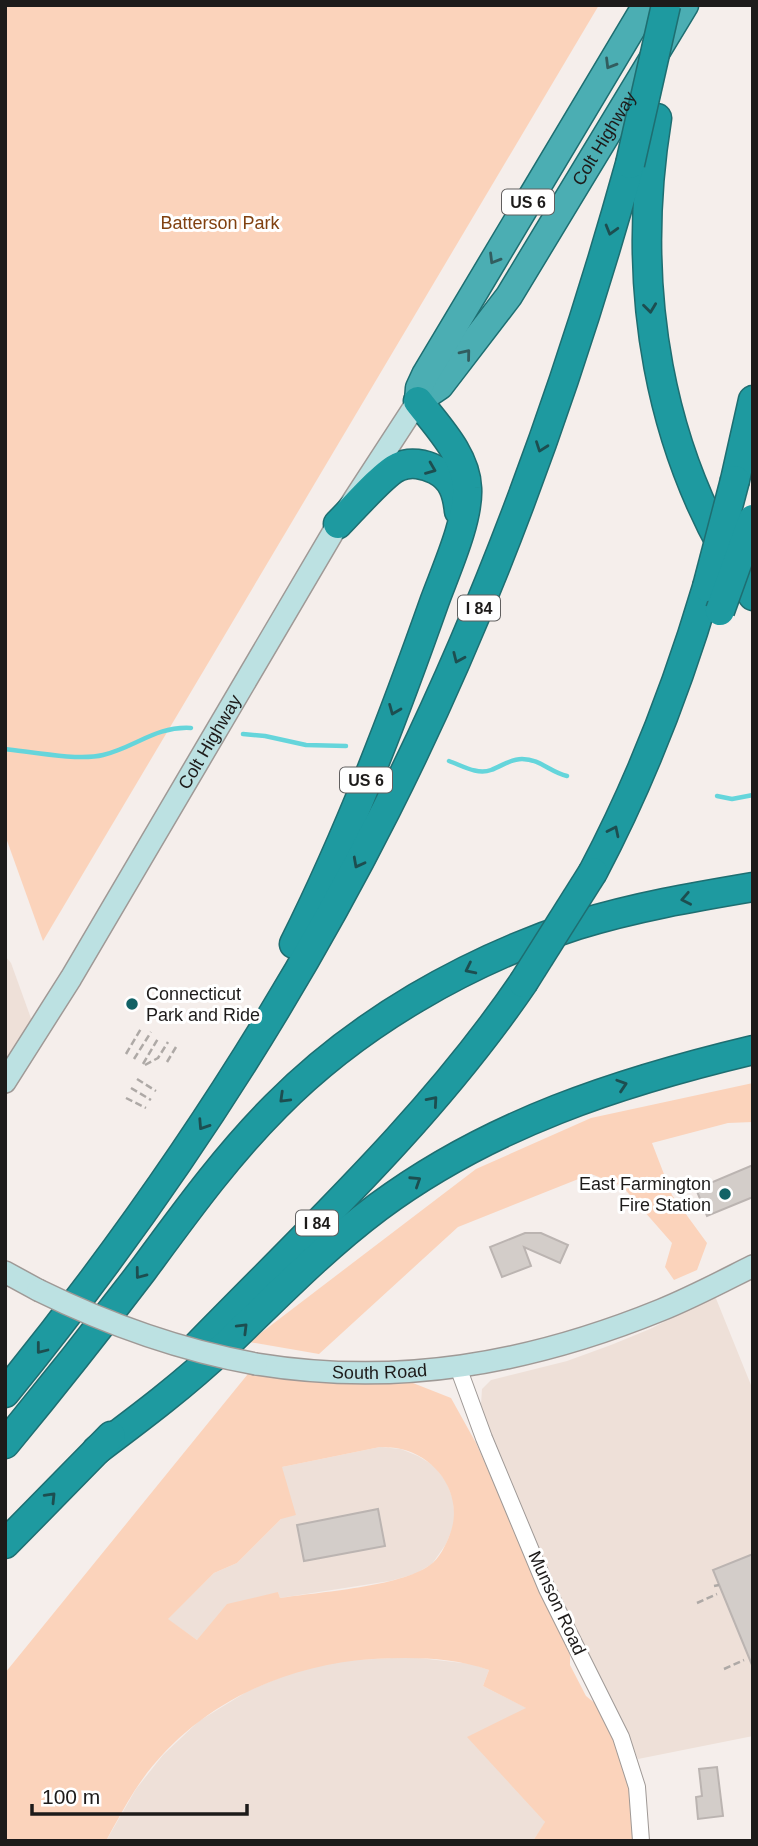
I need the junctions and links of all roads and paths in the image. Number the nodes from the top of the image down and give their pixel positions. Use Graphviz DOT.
graph roads {
  1 [pos="646,5"];
  2 [pos="666,5"];
  3 [pos="685,5"];
  4 [pos="753,400"];
  5 [pos="418,401"];
  6 [pos="753,519"];
  7 [pos="338,524"];
  8 [pos="459,531"];
  9 [pos="753,596"];
  10 [pos="714,599"];
  11 [pos="753,887"];
  12 [pos="266,1026"];
  13 [pos="142,1027"];
  14 [pos="151,1032"];
  15 [pos="159,1037"];
  16 [pos="167,1042"];
  17 [pos="176,1047"];
  18 [pos="753,1050"];
  19 [pos="126,1054"];
  20 [pos="134,1059"];
  21 [pos="167,1062"];
  22 [pos="137,1079"];
  23 [pos="5,1082"];
  24 [pos="131,1088"];
  25 [pos="156,1091"];
  26 [pos="126,1098"];
  27 [pos="151,1100"];
  28 [pos="146,1108"];
  29 [pos="753,1266"];
  30 [pos="5,1272"];
  31 [pos="458,1367"];
  32 [pos="5,1393"];
  33 [pos="5,1444"];
  34 [pos="97,1450"];
  35 [pos="5,1544"];
  36 [pos="719,1585"];
  37 [pos="714,1586"];
  38 [pos="717,1594"];
  39 [pos="697,1603"];
  40 [pos="744,1660"];
  41 [pos="724,1669"];
  42 [pos="641,1841"];
  1 -- 5 [label="highway, Colt Highway / US 6, one-way"];
  2 -- 9 [label="highway, one-way, bridge"];
  2 -- 12 [label="highway, I 84, one-way, bridge"];
  5 -- 3 [label="highway, Colt Highway, one-way"];
  4 -- 10 [label="highway, I 84, bridge"];
  5 -- 7 [label="main road, Colt Highway"];
  5 -- 8 [label="highway, US 6"];
  6 -- 10 [label="highway, bridge"];
  7 -- 8 [label="highway, one-way"];
  7 -- 23 [label="main road, Colt Highway"];
  8 -- 12 [label="highway, US 6, one-way"];
  34 -- 10 [label="highway, I 84, one-way, bridge"];
  11 -- 33 [label="highway, one-way"];
  12 -- 32 [label="highway, I 84, one-way"];
  13 -- 19 [label="path"];
  14 -- 20 [label="path"];
  15 -- 16 [label="path"];
  17 -- 21 [label="path"];
  34 -- 18 [label="highway, one-way"];
  22 -- 25 [label="path"];
  24 -- 27 [label="path"];
  26 -- 28 [label="path"];
  29 -- 31 [label="main road, South Road"];
  30 -- 31 [label="main road, South Road, bridge"];
  31 -- 42 [label="street, Munson Road"];
  35 -- 34 [label="highway, I 84, one-way"];
  36 -- 37 [label="path"];
  38 -- 39 [label="path"];
  40 -- 41 [label="path"];
}
